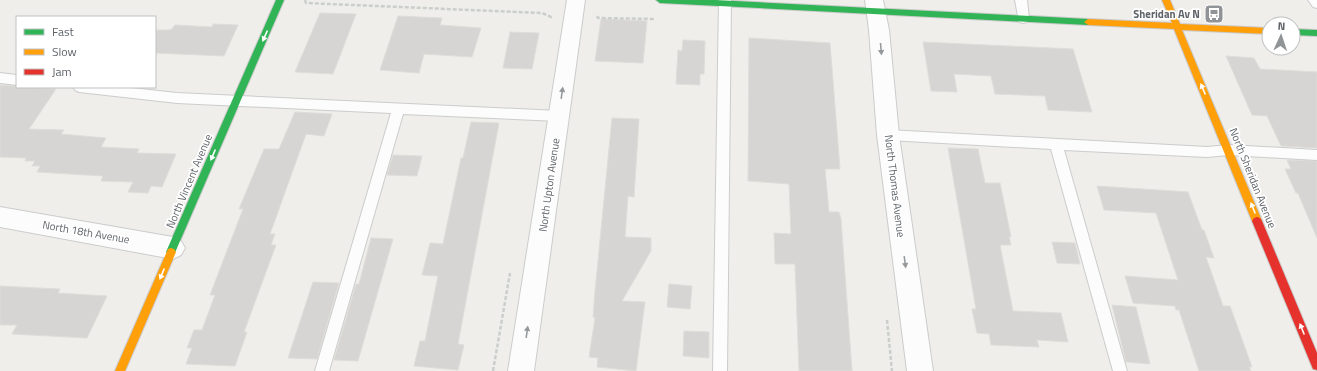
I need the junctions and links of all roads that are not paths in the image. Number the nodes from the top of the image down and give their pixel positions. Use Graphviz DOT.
graph roads {
  1 [pos="280,0"];
  2 [pos="576,0"];
  3 [pos="660,0"];
  4 [pos="1021,0"];
  5 [pos="1166,0"];
  6 [pos="1314,0"];
  7 [pos="725,2"];
  8 [pos="1317,4"];
  9 [pos="875,5"];
  10 [pos="1023,19"];
  11 [pos="1176,26"];
  12 [pos="1261,30"];
  13 [pos="1301,32"];
  14 [pos="1317,33"];
  15 [pos="0,78"];
  16 [pos="16,80"];
  17 [pos="88,88"];
  18 [pos="236,101"];
  19 [pos="398,109"];
  20 [pos="559,116"];
  21 [pos="888,135"];
  22 [pos="1056,143"];
  23 [pos="1229,150"];
  24 [pos="1317,155"];
  25 [pos="0,217"];
  26 [pos="173,248"];
  27 [pos="1317,365"];
  28 [pos="120,371"];
  29 [pos="322,371"];
  30 [pos="521,371"];
  31 [pos="720,371"];
  32 [pos="920,371"];
  33 [pos="1120,371"];
  1 -- 18 [label="street, North Vincent Avenue, one-way"];
  20 -- 2 [label="street, North Upton Avenue, one-way"];
  3 -- 7 [label="street"];
  4 -- 10 [label="lane"];
  5 -- 11 [label="street, North Sheridan Avenue"];
  6 -- 8 [label="lane"];
  7 -- 9 [label="street"];
  7 -- 31 [label="lane"];
  9 -- 10 [label="street"];
  9 -- 21 [label="street, North Thomas Avenue, one-way"];
  10 -- 11 [label="street"];
  11 -- 12 [label="street"];
  23 -- 11 [label="street, North Sheridan Avenue, one-way"];
  13 -- 14 [label="street"];
  15 -- 16 [label="lane"];
  17 -- 18 [label="lane"];
  18 -- 19 [label="lane"];
  18 -- 26 [label="street, North Vincent Avenue, one-way"];
  19 -- 20 [label="lane"];
  19 -- 29 [label="lane"];
  30 -- 20 [label="street, North Upton Avenue, one-way"];
  21 -- 22 [label="lane"];
  21 -- 32 [label="street, North Thomas Avenue, one-way"];
  22 -- 23 [label="lane"];
  22 -- 33 [label="lane"];
  23 -- 24 [label="lane"];
  27 -- 23 [label="street, North Sheridan Avenue, one-way"];
  25 -- 26 [label="street, North 18th Avenue"];
  26 -- 28 [label="street, North Vincent Avenue, one-way"];
}
